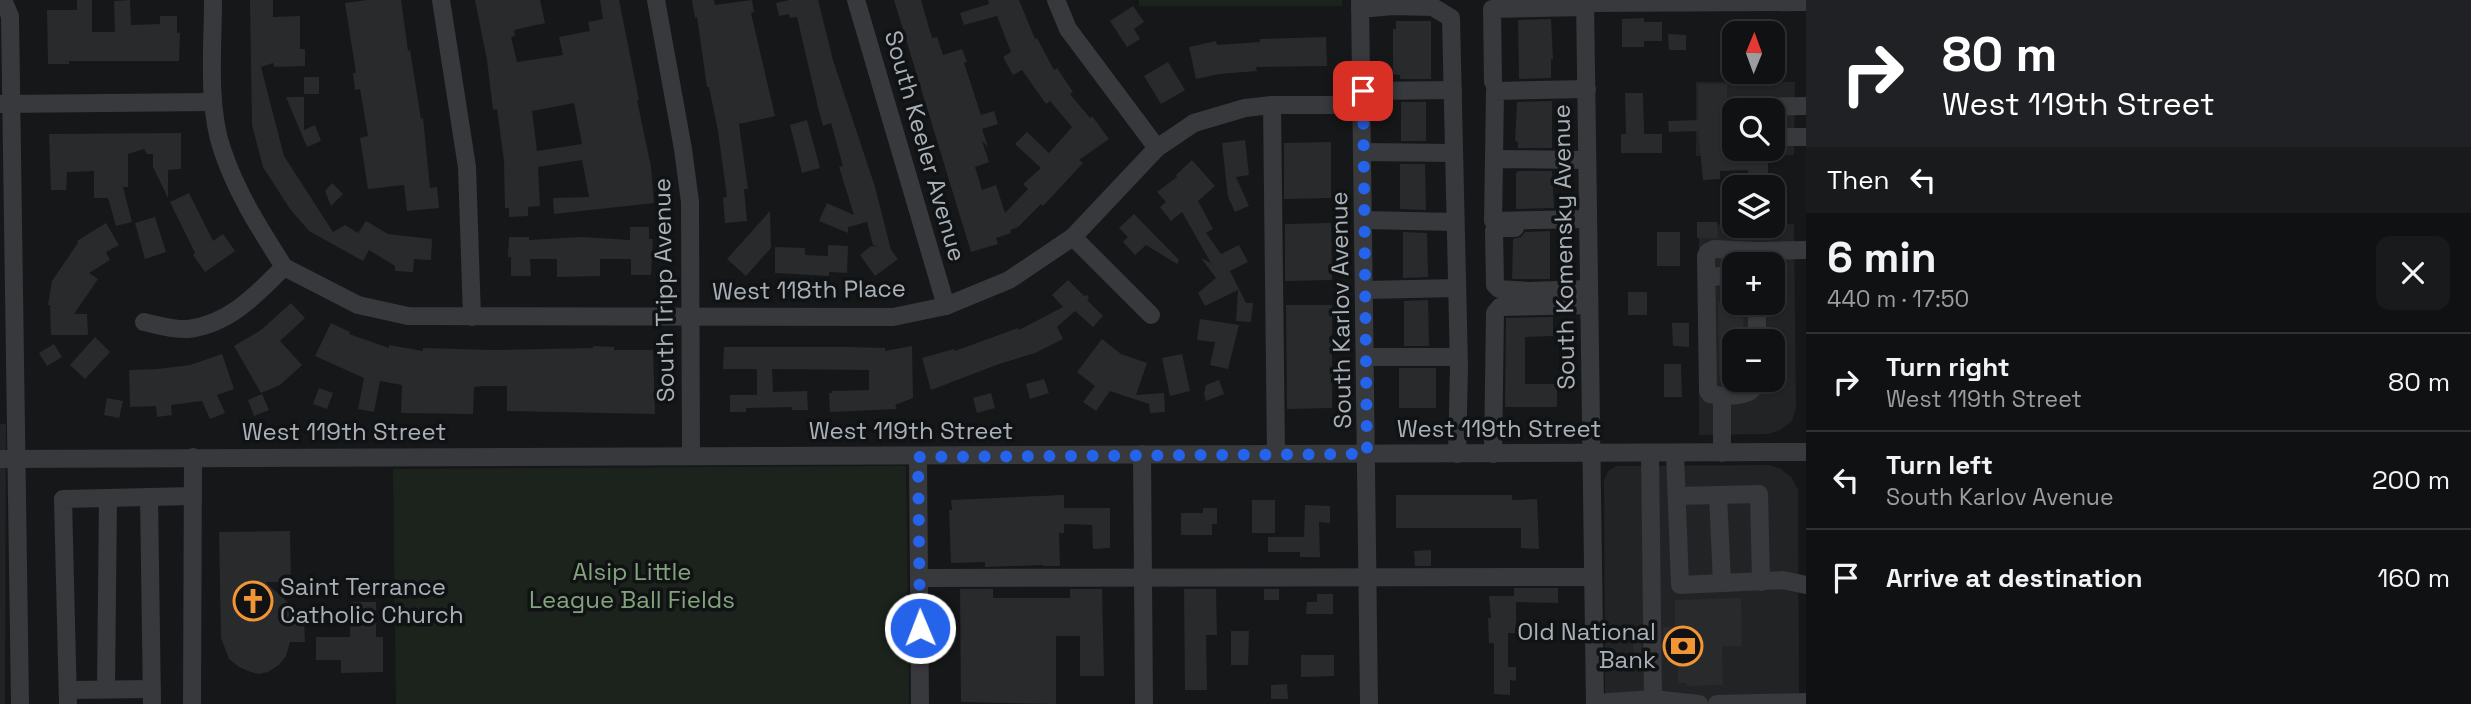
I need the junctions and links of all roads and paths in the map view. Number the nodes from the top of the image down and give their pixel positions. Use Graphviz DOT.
graph roads {
  1 [pos="213,0"];
  2 [pos="441,0"];
  3 [pos="656,0"];
  4 [pos="856,0"];
  5 [pos="1056,0"];
  6 [pos="1806,2"];
  7 [pos="1585,3"];
  8 [pos="1360,4"];
  9 [pos="7,8"];
  10 [pos="1493,82"];
  11 [pos="1587,89"];
  12 [pos="1453,90"];
  13 [pos="1363,98"];
  14 [pos="214,102"];
  15 [pos="6,104"];
  16 [pos="1272,105"];
  17 [pos="1785,106"];
  18 [pos="1806,106"];
  19 [pos="1806,136"];
  20 [pos="1785,137"];
  21 [pos="1157,148"];
  22 [pos="1363,152"];
  23 [pos="1454,153"];
  24 [pos="1494,159"];
  25 [pos="1587,160"];
  26 [pos="1364,220"];
  27 [pos="1455,222"];
  28 [pos="1588,223"];
  29 [pos="1073,237"];
  30 [pos="1806,250"];
  31 [pos="1730,252"];
  32 [pos="1785,253"];
  33 [pos="285,267"];
  34 [pos="1722,276"];
  35 [pos="1707,278"];
  36 [pos="1457,288"];
  37 [pos="1365,290"];
  38 [pos="1589,297"];
  39 [pos="946,306"];
  40 [pos="1151,315"];
  41 [pos="6,317"];
  42 [pos="472,317"];
  43 [pos="690,317"];
  44 [pos="144,323"];
  45 [pos="1366,357"];
  46 [pos="1458,357"];
  47 [pos="1747,392"];
  48 [pos="1722,396"];
  49 [pos="1806,452"];
  50 [pos="1650,453"];
  51 [pos="1675,453"];
  52 [pos="1722,453"];
  53 [pos="1142,454"];
  54 [pos="1276,454"];
  55 [pos="1367,454"];
  56 [pos="1457,454"];
  57 [pos="1493,454"];
  58 [pos="1591,454"];
  59 [pos="691,455"];
  60 [pos="193,457"];
  61 [pos="918,457"];
  62 [pos="8,459"];
  63 [pos="1718,495"];
  64 [pos="193,496"];
  65 [pos="1677,496"];
  66 [pos="149,497"];
  67 [pos="8,498"];
  68 [pos="108,498"];
  69 [pos="919,578"];
  70 [pos="1368,578"];
  71 [pos="1593,578"];
  72 [pos="1142,579"];
  73 [pos="1761,582"];
  74 [pos="1722,583"];
  75 [pos="1806,585"];
  76 [pos="0,660"];
  77 [pos="19,660"];
  78 [pos="106,689"];
  79 [pos="68,697"];
  80 [pos="152,697"];
  81 [pos="1653,699"];
  82 [pos="1806,702"];
  83 [pos="20,704"];
  84 [pos="192,704"];
  85 [pos="920,704"];
  86 [pos="1144,704"];
  87 [pos="1369,704"];
  88 [pos="1595,704"];
  89 [pos="1699,704"];
  90 [pos="1717,704"];
  1 -- 14 [label="street"];
  2 -- 42 [label="street"];
  3 -- 43 [label="street, South Tripp Avenue"];
  4 -- 39 [label="street, South Keeler Avenue"];
  5 -- 21 [label="street"];
  6 -- 7 [label="street"];
  7 -- 10 [label="street"];
  7 -- 11 [label="street, South Komensky Avenue"];
  8 -- 12 [label="street"];
  8 -- 13 [label="street, South Karlov Avenue"];
  9 -- 15 [label="street"];
  11 -- 24 [label="street"];
  11 -- 25 [label="street, South Komensky Avenue"];
  12 -- 13 [label="street, West 118th Place"];
  12 -- 23 [label="street"];
  13 -- 16 [label="street, West 118th Place"];
  13 -- 22 [label="street, South Karlov Avenue"];
  14 -- 15 [label="street"];
  14 -- 33 [label="street"];
  15 -- 41 [label="street"];
  16 -- 21 [label="street, West 118th Place"];
  16 -- 54 [label="street"];
  17 -- 18 [label="street"];
  19 -- 20 [label="street"];
  21 -- 29 [label="street, West 118th Place"];
  22 -- 23 [label="street"];
  22 -- 26 [label="street, South Karlov Avenue"];
  23 -- 27 [label="street"];
  24 -- 25 [label="street"];
  24 -- 28 [label="street"];
  25 -- 28 [label="street, South Komensky Avenue"];
  26 -- 27 [label="street"];
  26 -- 37 [label="street, South Karlov Avenue"];
  27 -- 36 [label="street"];
  28 -- 38 [label="street, South Komensky Avenue"];
  28 -- 38 [label="street"];
  29 -- 39 [label="street, West 118th Place"];
  29 -- 40 [label="street"];
  30 -- 32 [label="street"];
  31 -- 35 [label="street"];
  33 -- 42 [label="street, West 118th Place"];
  33 -- 44 [label="street"];
  34 -- 35 [label="street"];
  35 -- 48 [label="street"];
  36 -- 37 [label="street"];
  36 -- 46 [label="street"];
  37 -- 45 [label="street, South Karlov Avenue"];
  38 -- 57 [label="street"];
  38 -- 58 [label="street, South Komensky Avenue"];
  39 -- 43 [label="street, West 118th Place"];
  41 -- 62 [label="street"];
  42 -- 43 [label="street, West 118th Place"];
  43 -- 59 [label="street, South Tripp Avenue"];
  45 -- 46 [label="street"];
  45 -- 55 [label="street, South Karlov Avenue"];
  46 -- 56 [label="street"];
  47 -- 48 [label="street"];
  48 -- 52 [label="street"];
  49 -- 52 [label="street, West 119th Street"];
  50 -- 51 [label="street, West 119th Street"];
  50 -- 58 [label="street, West 119th Street"];
  50 -- 81 [label="street"];
  51 -- 52 [label="street, West 119th Street"];
  51 -- 65 [label="street"];
  53 -- 54 [label="street, West 119th Street"];
  53 -- 61 [label="street, West 119th Street"];
  53 -- 72 [label="street"];
  54 -- 55 [label="street, West 119th Street"];
  55 -- 56 [label="street, West 119th Street"];
  55 -- 70 [label="street, South Karlov Avenue"];
  56 -- 57 [label="street, West 119th Street"];
  57 -- 58 [label="street, West 119th Street"];
  58 -- 71 [label="street, South Komensky Avenue"];
  59 -- 60 [label="street, West 119th Street"];
  59 -- 61 [label="street, West 119th Street"];
  60 -- 62 [label="street, West 119th Street"];
  60 -- 64 [label="street"];
  61 -- 69 [label="street"];
  62 -- 67 [label="street"];
  63 -- 65 [label="street"];
  63 -- 73 [label="street"];
  63 -- 74 [label="street"];
  64 -- 66 [label="street"];
  64 -- 84 [label="street"];
  65 -- 74 [label="street"];
  66 -- 68 [label="street"];
  66 -- 80 [label="street"];
  67 -- 77 [label="street"];
  68 -- 78 [label="street"];
  68 -- 79 [label="street"];
  69 -- 72 [label="street"];
  69 -- 85 [label="street"];
  70 -- 71 [label="street"];
  70 -- 72 [label="street"];
  70 -- 87 [label="street, South Karlov Avenue"];
  71 -- 88 [label="street, South Komensky Avenue"];
  72 -- 86 [label="street"];
  73 -- 74 [label="street"];
  73 -- 75 [label="street"];
  76 -- 77 [label="street"];
  77 -- 83 [label="street"];
  78 -- 79 [label="street"];
  78 -- 80 [label="street"];
  81 -- 88 [label="street"];
  81 -- 89 [label="street"];
  82 -- 90 [label="street"];
}
